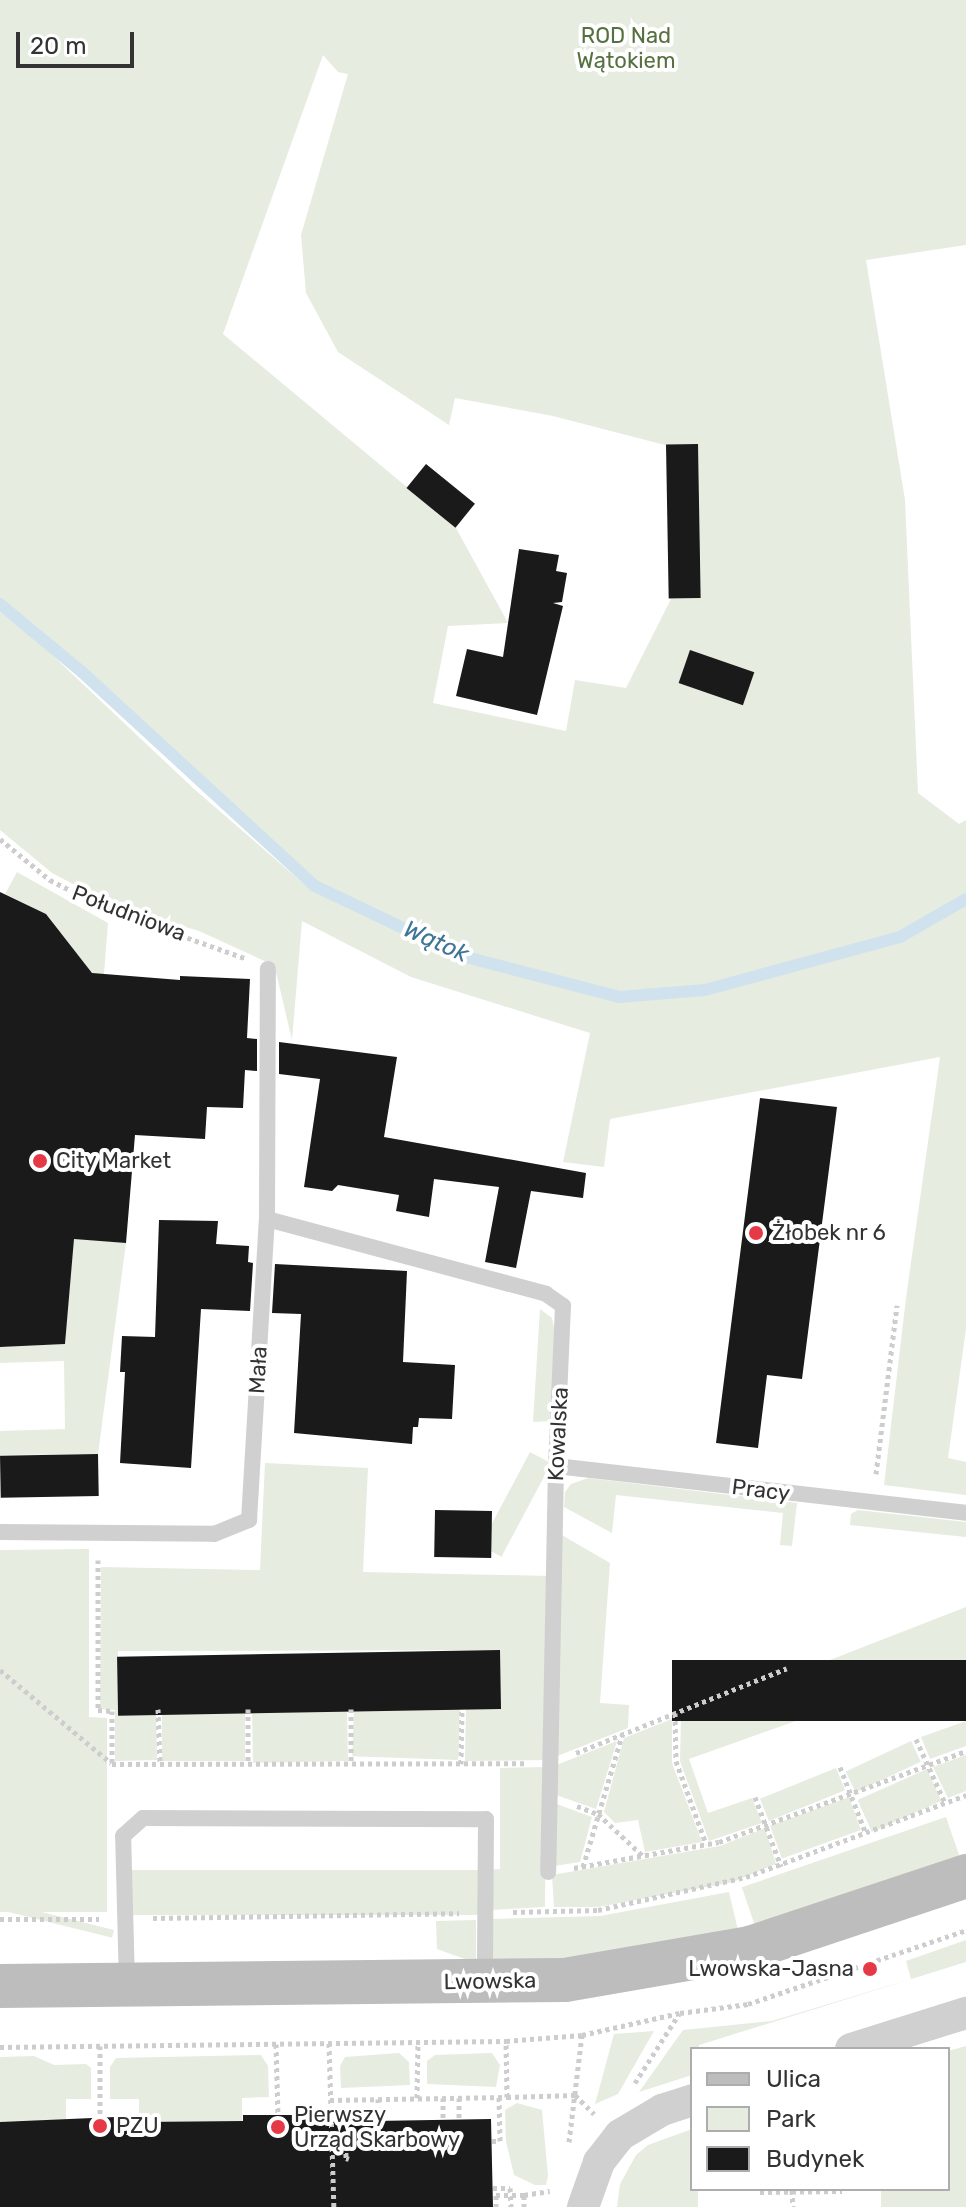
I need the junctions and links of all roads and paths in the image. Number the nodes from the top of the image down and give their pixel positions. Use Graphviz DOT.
graph roads {
  1 [pos="0,839"];
  2 [pos="268,969"];
  3 [pos="267,1219"];
  4 [pos="897,1305"];
  5 [pos="556,1466"];
  6 [pos="874,1488"];
  7 [pos="966,1513"];
  8 [pos="0,1532"];
  9 [pos="98,1533"];
  10 [pos="787,1668"];
  11 [pos="0,1670"];
  12 [pos="158,1709"];
  13 [pos="248,1709"];
  14 [pos="351,1709"];
  15 [pos="462,1709"];
  16 [pos="675,1713"];
  17 [pos="622,1735"];
  18 [pos="916,1739"];
  19 [pos="966,1751"];
  20 [pos="351,1763"];
  21 [pos="550,1763"];
  22 [pos="112,1764"];
  23 [pos="160,1764"];
  24 [pos="248,1764"];
  25 [pos="461,1764"];
  26 [pos="928,1766"];
  27 [pos="840,1767"];
  28 [pos="851,1793"];
  29 [pos="755,1797"];
  30 [pos="945,1803"];
  31 [pos="598,1814"];
  32 [pos="766,1825"];
  33 [pos="865,1831"];
  34 [pos="706,1844"];
  35 [pos="643,1856"];
  36 [pos="781,1866"];
  37 [pos="583,1867"];
  38 [pos="548,1872"];
  39 [pos="966,1876"];
  40 [pos="485,1982"];
  41 [pos="127,1985"];
  42 [pos="0,1986"];
  43 [pos="966,2013"];
  44 [pos="582,2035"];
  45 [pos="506,2041"];
  46 [pos="418,2042"];
  47 [pos="329,2043"];
  48 [pos="276,2044"];
  49 [pos="100,2046"];
  50 [pos="857,2047"];
  51 [pos="575,2095"];
  52 [pos="499,2097"];
  53 [pos="507,2097"];
  54 [pos="417,2098"];
  55 [pos="443,2098"];
  56 [pos="459,2098"];
  57 [pos="378,2099"];
  58 [pos="330,2100"];
  59 [pos="690,2101"];
  60 [pos="278,2115"];
  61 [pos="595,2115"];
  62 [pos="100,2116"];
  63 [pos="459,2119"];
  64 [pos="443,2120"];
  65 [pos="378,2122"];
  66 [pos="330,2138"];
  67 [pos="492,2141"];
  68 [pos="569,2146"];
  69 [pos="349,2159"];
  70 [pos="493,2188"];
  71 [pos="792,2191"];
  72 [pos="842,2191"];
  73 [pos="760,2192"];
  74 [pos="524,2195"];
  75 [pos="571,2198"];
  76 [pos="334,2207"];
  77 [pos="496,2207"];
  78 [pos="511,2207"];
  79 [pos="524,2207"];
  80 [pos="793,2207"];
  1 -- 2 [label="path, Południowa"];
  2 -- 3 [label="lane, Mała"];
  3 -- 5 [label="lane, Kowalska"];
  3 -- 9 [label="lane, Mała"];
  4 -- 6 [label="path"];
  5 -- 7 [label="lane, Pracy"];
  5 -- 21 [label="lane, Kowalska"];
  8 -- 9 [label="lane, Mała"];
  9 -- 22 [label="path"];
  10 -- 16 [label="path"];
  11 -- 22 [label="path"];
  12 -- 23 [label="path"];
  13 -- 24 [label="path"];
  14 -- 20 [label="path"];
  15 -- 25 [label="path"];
  16 -- 17 [label="path"];
  16 -- 34 [label="path"];
  17 -- 21 [label="path"];
  17 -- 31 [label="path"];
  18 -- 26 [label="path"];
  19 -- 26 [label="path"];
  20 -- 24 [label="path"];
  20 -- 25 [label="path"];
  21 -- 25 [label="path"];
  21 -- 38 [label="lane, Kowalska"];
  22 -- 23 [label="path"];
  23 -- 24 [label="path"];
  26 -- 28 [label="path"];
  26 -- 30 [label="path"];
  27 -- 28 [label="path"];
  28 -- 32 [label="path"];
  28 -- 33 [label="path"];
  29 -- 32 [label="path"];
  31 -- 35 [label="path"];
  31 -- 37 [label="path"];
  32 -- 34 [label="path"];
  32 -- 36 [label="path"];
  34 -- 35 [label="path"];
  35 -- 37 [label="path"];
  37 -- 38 [label="path"];
  39 -- 40 [label="street, Lwowska"];
  40 -- 41 [label="street, Lwowska"];
  40 -- 41 [label="lane"];
  41 -- 42 [label="street, Lwowska"];
  43 -- 50 [label="street"];
  44 -- 51 [label="path"];
  45 -- 53 [label="path"];
  46 -- 54 [label="path"];
  47 -- 58 [label="path"];
  48 -- 60 [label="path"];
  49 -- 62 [label="path"];
  51 -- 53 [label="path"];
  51 -- 61 [label="path"];
  51 -- 68 [label="path"];
  52 -- 53 [label="path"];
  52 -- 56 [label="path"];
  52 -- 67 [label="path"];
  54 -- 55 [label="path"];
  54 -- 57 [label="path"];
  55 -- 56 [label="path"];
  55 -- 64 [label="path"];
  56 -- 63 [label="path"];
  57 -- 58 [label="path"];
  57 -- 65 [label="path"];
  58 -- 66 [label="path"];
  59 -- 75 [label="street"];
  66 -- 69 [label="path"];
  66 -- 76 [label="path"];
  70 -- 78 [label="path"];
  71 -- 72 [label="path"];
  71 -- 73 [label="path"];
  71 -- 80 [label="path"];
  74 -- 75 [label="path"];
  74 -- 77 [label="path"];
  74 -- 79 [label="path"];
}
